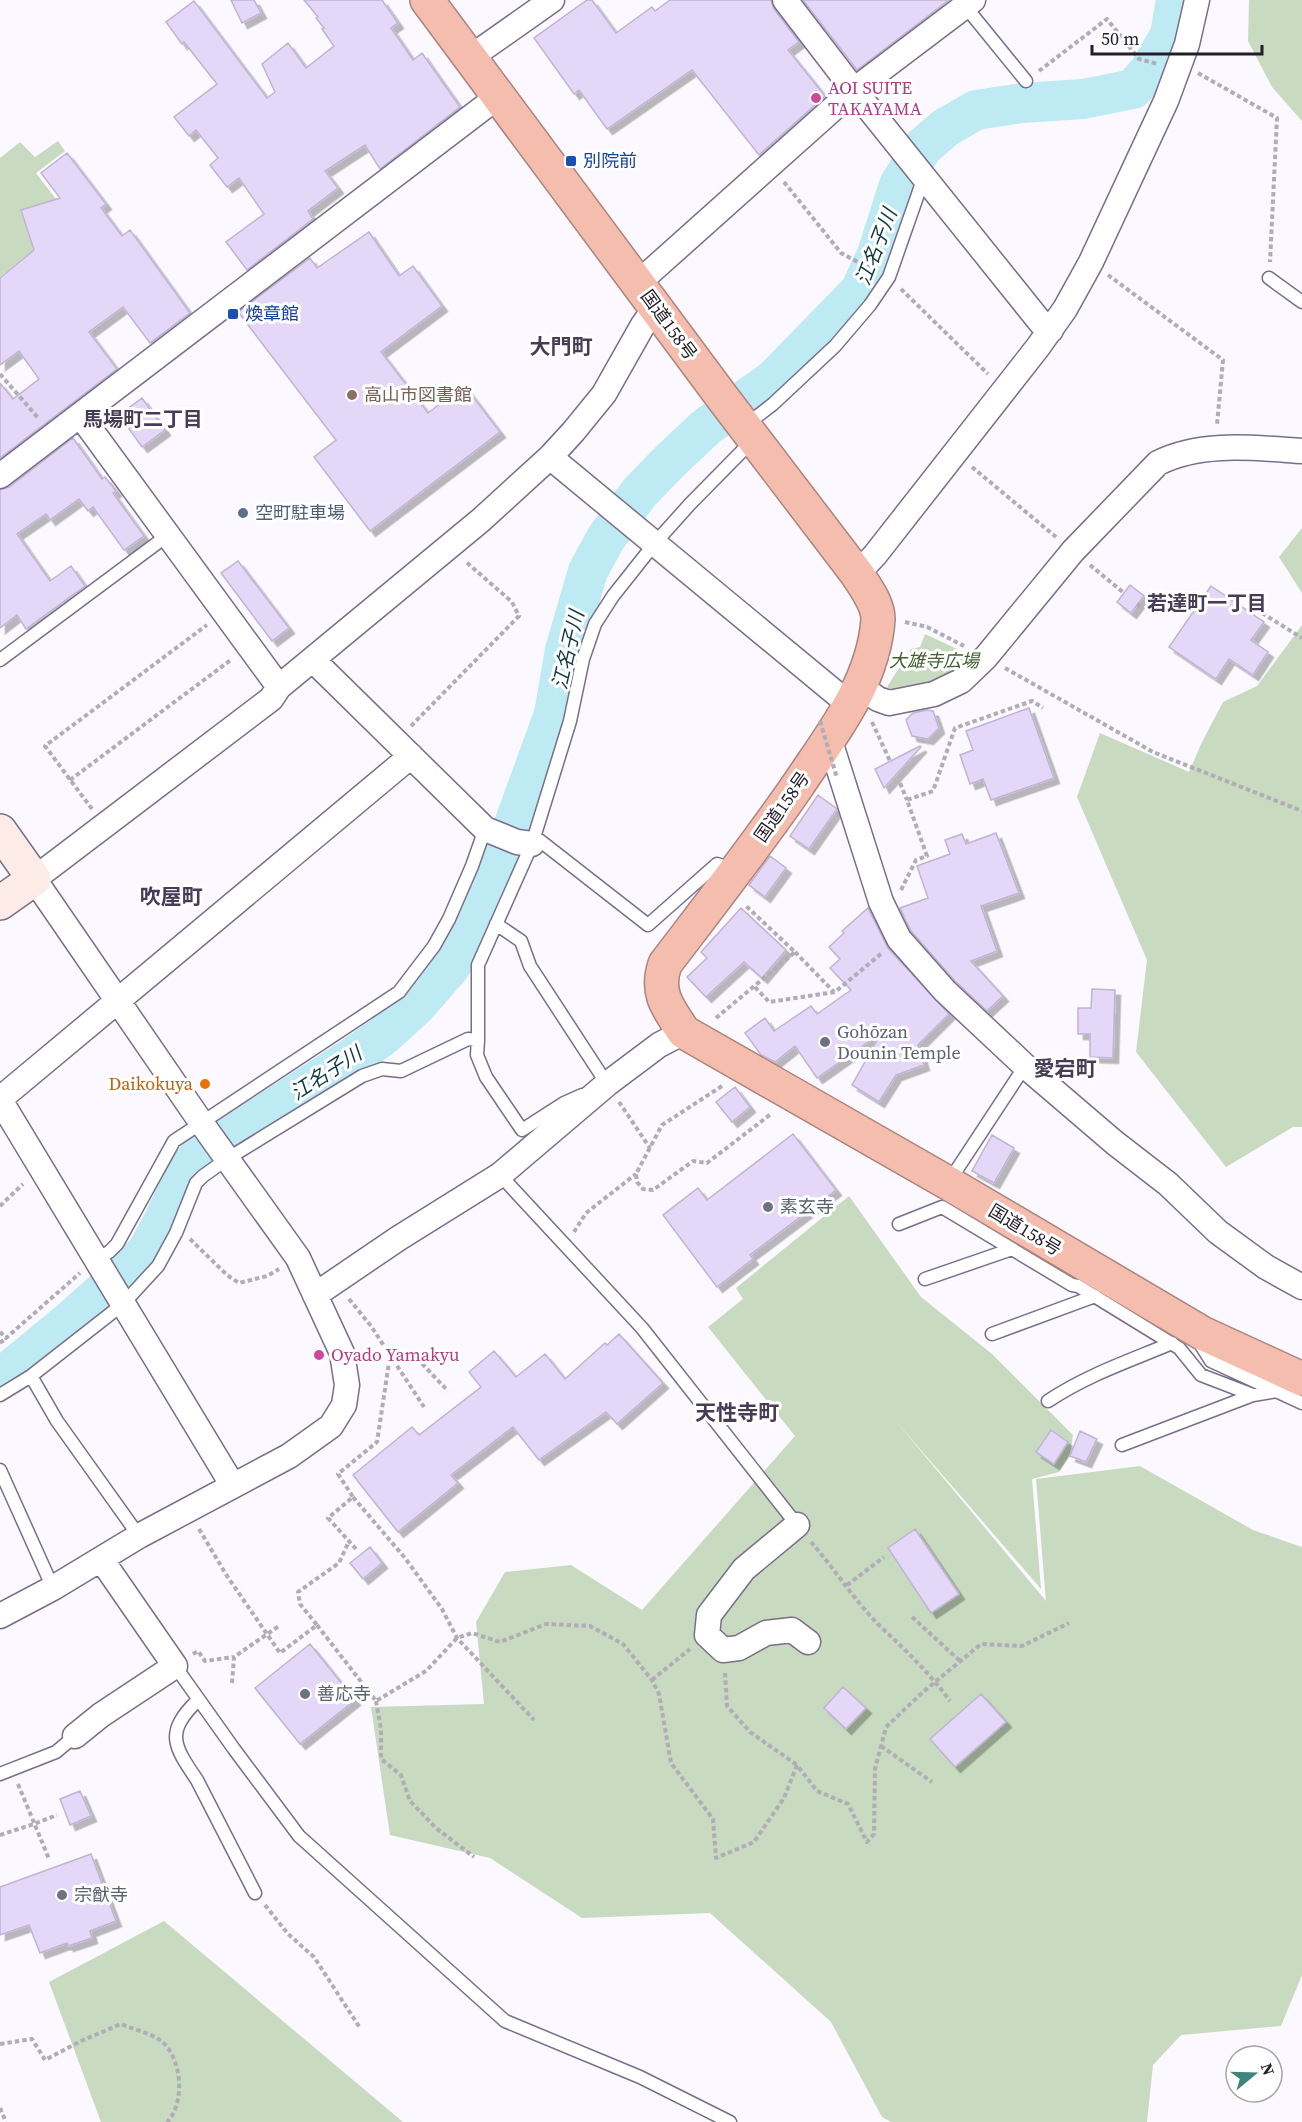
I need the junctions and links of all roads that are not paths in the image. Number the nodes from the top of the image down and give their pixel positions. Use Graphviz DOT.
graph roads {
  1 [pos="427,0"];
  2 [pos="552,0"];
  3 [pos="785,0"];
  4 [pos="1197,0"];
  5 [pos="969,3"];
  6 [pos="471,57"];
  7 [pos="1026,81"];
  8 [pos="854,90"];
  9 [pos="500,95"];
  10 [pos="924,176"];
  11 [pos="1269,278"];
  12 [pos="647,295"];
  13 [pos="1302,302"];
  14 [pos="1051,330"];
  15 [pos="80,416"];
  16 [pos="741,420"];
  17 [pos="1302,451"];
  18 [pos="550,457"];
  19 [pos="0,476"];
  20 [pos="168,536"];
  21 [pos="655,543"];
  22 [pos="857,574"];
  23 [pos="0,660"];
  24 [pos="314,660"];
  25 [pos="279,687"];
  26 [pos="856,694"];
  27 [pos="825,730"];
  28 [pos="404,748"];
  29 [pos="0,831"];
  30 [pos="489,831"];
  31 [pos="528,841"];
  32 [pos="730,878"];
  33 [pos="33,879"];
  34 [pos="0,903"];
  35 [pos="496,924"];
  36 [pos="118,999"];
  37 [pos="688,1035"];
  38 [pos="478,1040"];
  39 [pos="1025,1066"];
  40 [pos="607,1084"];
  41 [pos="0,1100"];
  42 [pos="203,1125"];
  43 [pos="225,1156"];
  44 [pos="500,1175"];
  45 [pos="948,1183"];
  46 [pos="899,1224"];
  47 [pos="1012,1249"];
  48 [pos="100,1266"];
  49 [pos="925,1279"];
  50 [pos="1302,1287"];
  51 [pos="315,1294"];
  52 [pos="1095,1296"];
  53 [pos="121,1302"];
  54 [pos="992,1334"];
  55 [pos="1172,1343"];
  56 [pos="31,1376"];
  57 [pos="1289,1385"];
  58 [pos="0,1395"];
  59 [pos="1253,1395"];
  60 [pos="1048,1401"];
  61 [pos="1302,1402"];
  62 [pos="1122,1445"];
  63 [pos="0,1470"];
  64 [pos="231,1486"];
  65 [pos="797,1525"];
  66 [pos="139,1536"];
  67 [pos="101,1559"];
  68 [pos="53,1588"];
  69 [pos="0,1616"];
  70 [pos="808,1642"];
  71 [pos="175,1666"];
  72 [pos="198,1700"];
  73 [pos="75,1736"];
  74 [pos="6,1771"];
  75 [pos="255,1893"];
  76 [pos="730,2122"];
  1 -- 6 [label="highway, 国道158号"];
  2 -- 6 [label="street"];
  3 -- 8 [label="street"];
  4 -- 14 [label="street"];
  5 -- 7 [label="lane"];
  5 -- 8 [label="street"];
  6 -- 9 [label="highway, 国道158号"];
  8 -- 10 [label="street"];
  8 -- 12 [label="street"];
  9 -- 12 [label="highway, 国道158号"];
  9 -- 15 [label="street"];
  10 -- 14 [label="street"];
  10 -- 16 [label="lane"];
  11 -- 13 [label="lane"];
  12 -- 16 [label="highway, 国道158号"];
  12 -- 18 [label="street"];
  14 -- 22 [label="street"];
  15 -- 19 [label="street"];
  15 -- 20 [label="street"];
  16 -- 21 [label="lane"];
  16 -- 22 [label="highway, 国道158号"];
  17 -- 26 [label="street"];
  18 -- 21 [label="street"];
  18 -- 24 [label="street"];
  20 -- 23 [label="lane"];
  20 -- 25 [label="street"];
  21 -- 26 [label="street"];
  21 -- 31 [label="lane"];
  22 -- 26 [label="highway, 国道158号"];
  24 -- 25 [label="street"];
  24 -- 28 [label="street"];
  25 -- 33 [label="street"];
  26 -- 27 [label="highway, 国道158号"];
  27 -- 32 [label="highway, 国道158号"];
  27 -- 39 [label="street"];
  28 -- 30 [label="street"];
  28 -- 36 [label="street"];
  29 -- 33 [label="main road"];
  30 -- 31 [label="street"];
  30 -- 42 [label="lane"];
  31 -- 32 [label="lane"];
  31 -- 35 [label="lane"];
  32 -- 37 [label="highway, 国道158号"];
  33 -- 34 [label="main road"];
  33 -- 36 [label="street"];
  35 -- 38 [label="lane"];
  35 -- 40 [label="lane"];
  36 -- 41 [label="street"];
  36 -- 42 [label="street"];
  37 -- 40 [label="street"];
  37 -- 45 [label="highway, 国道158号"];
  38 -- 40 [label="lane"];
  38 -- 43 [label="lane"];
  39 -- 45 [label="lane"];
  39 -- 50 [label="street"];
  40 -- 44 [label="street"];
  41 -- 48 [label="street"];
  42 -- 43 [label="street"];
  42 -- 48 [label="lane"];
  43 -- 51 [label="street"];
  43 -- 53 [label="lane"];
  44 -- 51 [label="street"];
  44 -- 65 [label="lane"];
  45 -- 57 [label="highway, 国道158号"];
  46 -- 47 [label="lane"];
  47 -- 49 [label="lane"];
  47 -- 52 [label="lane"];
  48 -- 53 [label="street"];
  51 -- 64 [label="street"];
  52 -- 54 [label="lane"];
  52 -- 55 [label="lane"];
  53 -- 56 [label="lane"];
  53 -- 64 [label="street"];
  55 -- 59 [label="lane"];
  55 -- 60 [label="lane"];
  56 -- 58 [label="lane"];
  56 -- 66 [label="lane"];
  57 -- 59 [label="lane"];
  57 -- 61 [label="lane"];
  59 -- 62 [label="lane"];
  63 -- 68 [label="lane"];
  64 -- 66 [label="street"];
  65 -- 70 [label="street"];
  66 -- 67 [label="street"];
  67 -- 68 [label="street"];
  67 -- 71 [label="street"];
  68 -- 69 [label="street"];
  71 -- 72 [label="lane"];
  71 -- 73 [label="street"];
  72 -- 75 [label="lane"];
  72 -- 76 [label="lane"];
  73 -- 74 [label="lane"];
}
